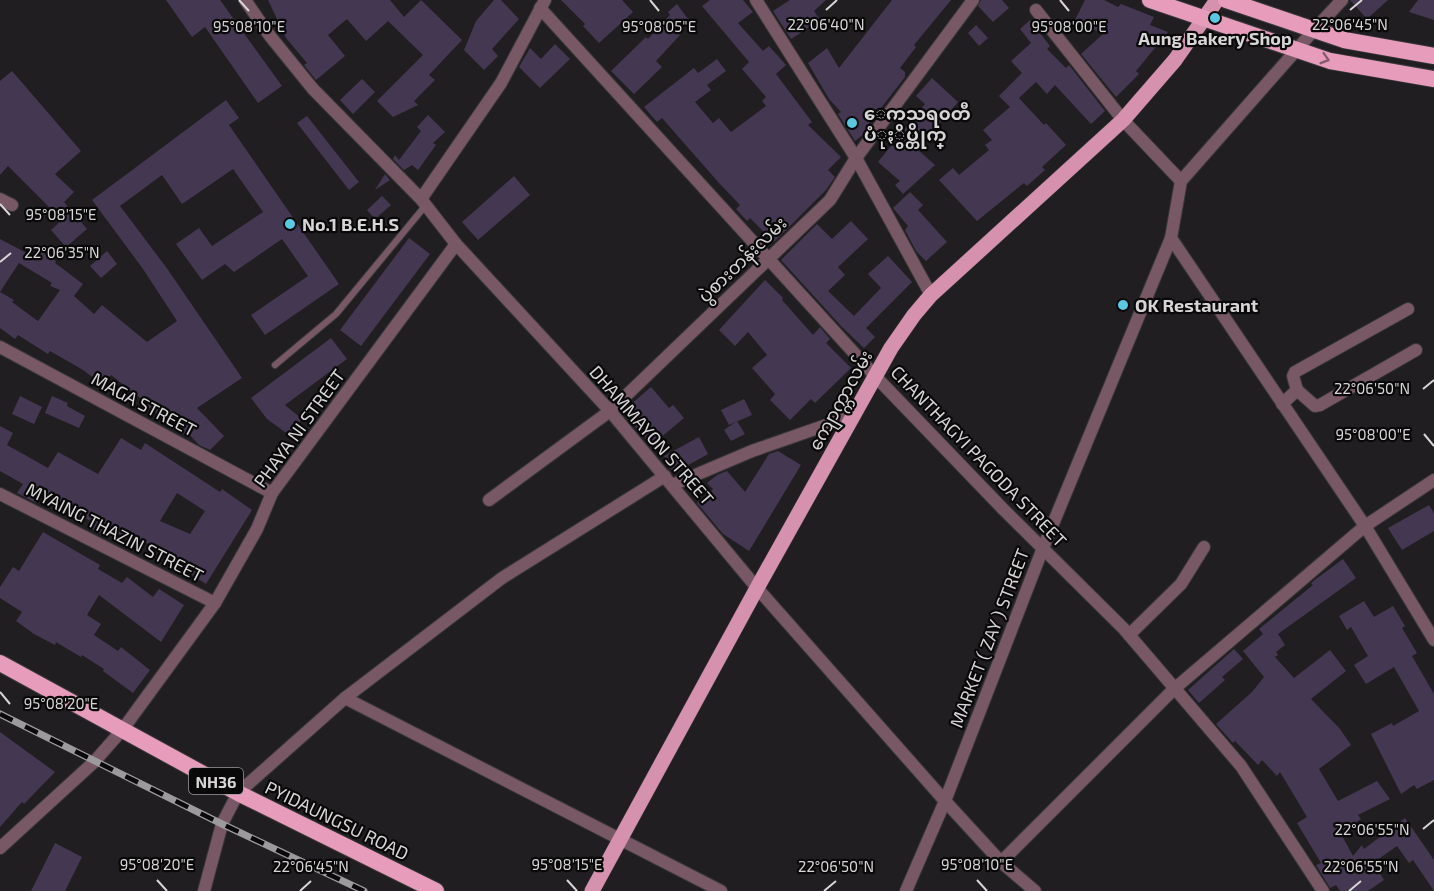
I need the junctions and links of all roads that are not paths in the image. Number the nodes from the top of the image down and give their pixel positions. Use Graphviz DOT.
graph roads {
  1 [pos="245,0"];
  2 [pos="756,0"];
  3 [pos="974,0"];
  4 [pos="1150,0"];
  5 [pos="1217,0"];
  6 [pos="1226,0"];
  7 [pos="1342,0"];
  8 [pos="543,4"];
  9 [pos="1036,10"];
  10 [pos="1205,18"];
  11 [pos="1314,30"];
  12 [pos="1298,50"];
  13 [pos="1434,56"];
  14 [pos="1434,79"];
  15 [pos="1123,120"];
  16 [pos="856,159"];
  17 [pos="1181,181"];
  18 [pos="0,199"];
  19 [pos="423,202"];
  20 [pos="12,206"];
  21 [pos="1171,238"];
  22 [pos="456,244"];
  23 [pos="768,258"];
  24 [pos="931,296"];
  25 [pos="1408,309"];
  26 [pos="0,347"];
  27 [pos="1416,350"];
  28 [pos="275,366"];
  29 [pos="876,376"];
  30 [pos="1297,390"];
  31 [pos="1282,404"];
  32 [pos="610,411"];
  33 [pos="855,415"];
  34 [pos="1434,480"];
  35 [pos="668,481"];
  36 [pos="272,492"];
  37 [pos="0,494"];
  38 [pos="489,500"];
  39 [pos="1365,526"];
  40 [pos="1204,547"];
  41 [pos="1043,548"];
  42 [pos="757,588"];
  43 [pos="215,603"];
  44 [pos="1129,635"];
  45 [pos="1434,640"];
  46 [pos="0,663"];
  47 [pos="1174,689"];
  48 [pos="345,698"];
  49 [pos="123,729"];
  50 [pos="238,793"];
  51 [pos="945,801"];
  52 [pos="621,840"];
  53 [pos="0,848"];
  54 [pos="1001,862"];
  55 [pos="204,891"];
  56 [pos="436,891"];
  57 [pos="592,891"];
  58 [pos="720,891"];
  59 [pos="906,891"];
  60 [pos="1035,891"];
  61 [pos="1323,891"];
  1 -- 19 [label="street, DHAMMAYON STREET"];
  2 -- 16 [label="street"];
  3 -- 16 [label="street, ပွဲစားတန်းလမ်း"];
  4 -- 10 [label="highway"];
  5 -- 10 [label="main road, ကျောက္ကာလမ်း"];
  6 -- 11 [label="highway"];
  7 -- 11 [label="street"];
  8 -- 19 [label="street"];
  8 -- 23 [label="street, CHANTHAGYI PAGODA STREET"];
  9 -- 15 [label="street"];
  10 -- 12 [label="highway"];
  10 -- 15 [label="main road, ကျောက္ကာလမ်း"];
  11 -- 12 [label="street"];
  11 -- 13 [label="highway"];
  12 -- 14 [label="highway, one-way"];
  12 -- 17 [label="street"];
  15 -- 17 [label="street"];
  15 -- 24 [label="main road, ကျောက္ကာလမ်း"];
  16 -- 23 [label="street, ပွဲစားတန်းလမ်း"];
  16 -- 24 [label="street"];
  17 -- 21 [label="street, MARKET ( ZAY ) STREET"];
  18 -- 20 [label="street"];
  19 -- 22 [label="street, DHAMMAYON STREET"];
  19 -- 28 [label="lane"];
  21 -- 31 [label="street"];
  21 -- 41 [label="street, MARKET ( ZAY ) STREET"];
  22 -- 32 [label="street, DHAMMAYON STREET"];
  22 -- 36 [label="street, PHAYA NI STREET"];
  23 -- 29 [label="street, CHANTHAGYI PAGODA STREET"];
  23 -- 32 [label="street, ပွဲစားတန်းလမ်း"];
  24 -- 29 [label="main road, ကျောက္ကာလမ်း"];
  25 -- 30 [label="street"];
  26 -- 36 [label="street, MAGA STREET"];
  27 -- 30 [label="street"];
  29 -- 33 [label="main road, ကျောက္ကာလမ်း"];
  29 -- 41 [label="street, CHANTHAGYI PAGODA STREET"];
  30 -- 31 [label="street"];
  31 -- 39 [label="street"];
  32 -- 35 [label="street, DHAMMAYON STREET"];
  32 -- 38 [label="street, ပွဲစားတန်းလမ်း"];
  33 -- 35 [label="street"];
  33 -- 42 [label="main road, ကျောက္ကာလမ်း"];
  34 -- 39 [label="street"];
  35 -- 42 [label="street, DHAMMAYON STREET"];
  35 -- 48 [label="street"];
  36 -- 43 [label="street, PHAYA NI STREET"];
  37 -- 43 [label="street, MYAING THAZIN STREET"];
  39 -- 45 [label="street"];
  39 -- 47 [label="street"];
  40 -- 44 [label="street"];
  41 -- 44 [label="street, CHANTHAGYI PAGODA STREET"];
  41 -- 51 [label="street, MARKET ( ZAY ) STREET"];
  42 -- 51 [label="street, DHAMMAYON STREET"];
  42 -- 52 [label="main road, ကျောက္ကာလမ်း"];
  43 -- 49 [label="street, PHAYA NI STREET"];
  44 -- 47 [label="street, CHANTHAGYI PAGODA STREET"];
  46 -- 49 [label="highway, PYIDAUNGSU ROAD / NH36"];
  47 -- 54 [label="street"];
  47 -- 61 [label="street, CHANTHAGYI PAGODA STREET"];
  48 -- 50 [label="street"];
  48 -- 52 [label="street"];
  49 -- 50 [label="highway, PYIDAUNGSU ROAD / NH36"];
  49 -- 53 [label="street, PHAYA NI STREET"];
  50 -- 55 [label="street"];
  50 -- 56 [label="highway, PYIDAUNGSU ROAD / NH36"];
  51 -- 54 [label="street, DHAMMAYON STREET"];
  51 -- 59 [label="street, MARKET ( ZAY ) STREET"];
  52 -- 57 [label="main road, ကျောက္ကာလမ်း"];
  52 -- 58 [label="street"];
  54 -- 60 [label="street, DHAMMAYON STREET"];
}
